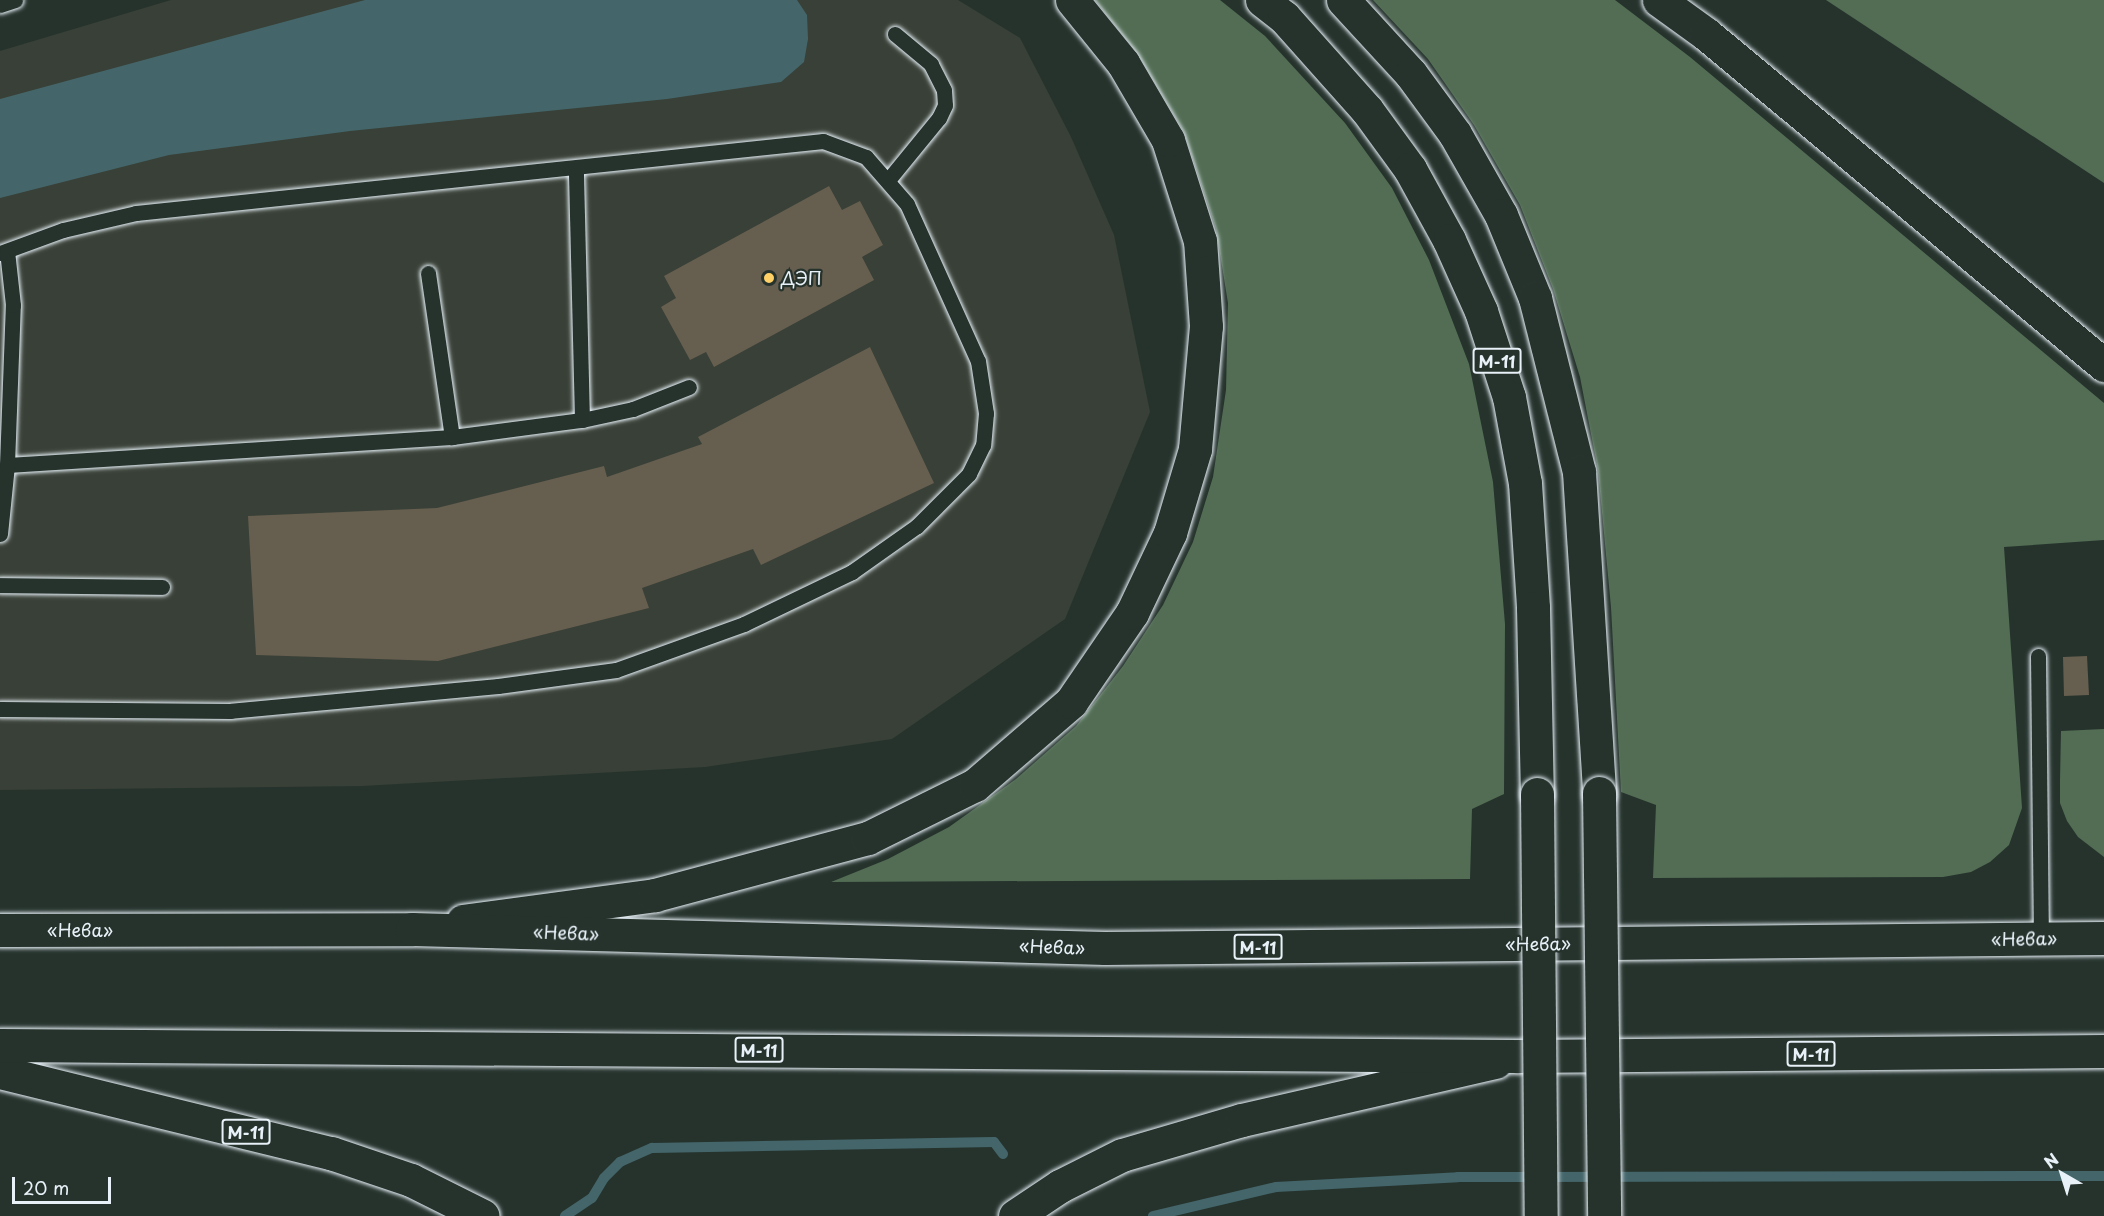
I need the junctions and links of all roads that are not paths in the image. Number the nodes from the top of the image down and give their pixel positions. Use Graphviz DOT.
graph roads {
  1 [pos="15,0"];
  2 [pos="1072,0"];
  3 [pos="1262,0"];
  4 [pos="1343,0"];
  5 [pos="1659,0"];
  6 [pos="0,5"];
  7 [pos="895,34"];
  8 [pos="576,168"];
  9 [pos="889,179"];
  10 [pos="4,252"];
  11 [pos="428,273"];
  12 [pos="2104,365"];
  13 [pos="689,387"];
  14 [pos="582,420"];
  15 [pos="452,437"];
  16 [pos="8,465"];
  17 [pos="0,534"];
  18 [pos="0,585"];
  19 [pos="162,587"];
  20 [pos="2038,656"];
  21 [pos="0,709"];
  22 [pos="412,928"];
  23 [pos="0,930"];
  24 [pos="2104,938"];
  25 [pos="2041,939"];
  26 [pos="0,1045"];
  27 [pos="2104,1051"];
  28 [pos="1518,1056"];
  29 [pos="0,1072"];
  30 [pos="483,1216"];
  31 [pos="1015,1216"];
  32 [pos="1541,1216"];
  33 [pos="1604,1216"];
  1 -- 6 [label="lane"];
  2 -- 22 [label="main road, М-11"];
  3 -- 32 [label="main road, М-11, bridge"];
  4 -- 33 [label="main road, М-11, bridge"];
  5 -- 12 [label="main road"];
  7 -- 9 [label="lane"];
  8 -- 9 [label="lane"];
  8 -- 10 [label="lane"];
  8 -- 14 [label="lane"];
  9 -- 21 [label="lane"];
  10 -- 16 [label="lane"];
  11 -- 15 [label="lane"];
  13 -- 14 [label="lane"];
  14 -- 15 [label="lane"];
  15 -- 16 [label="lane"];
  16 -- 17 [label="lane"];
  18 -- 19 [label="lane"];
  20 -- 25 [label="lane"];
  22 -- 23 [label="main road, «Нева» / М-11"];
  22 -- 25 [label="main road, «Нева» / М-11"];
  24 -- 25 [label="main road, «Нева» / М-11"];
  26 -- 28 [label="main road, М-11"];
  27 -- 28 [label="main road, М-11"];
  28 -- 31 [label="main road, М-11"];
  29 -- 30 [label="main road, М-11"];
}
